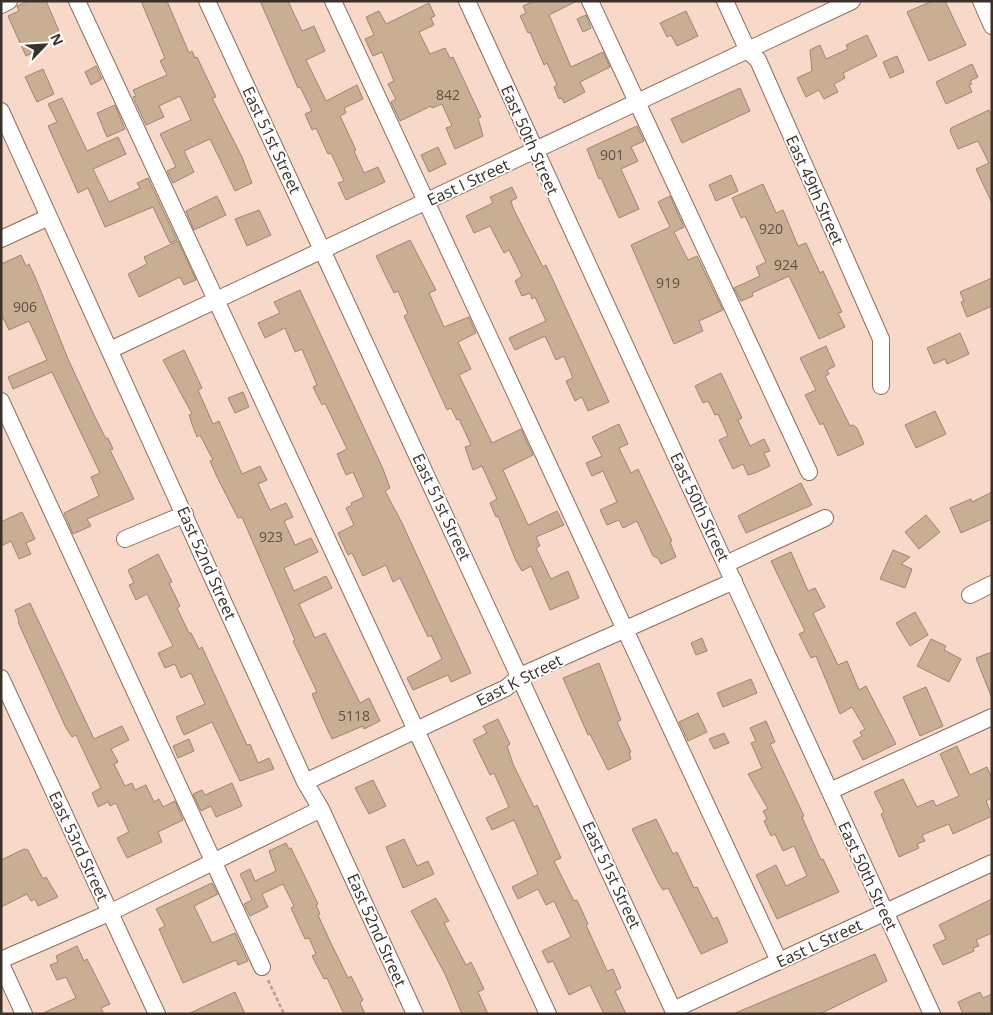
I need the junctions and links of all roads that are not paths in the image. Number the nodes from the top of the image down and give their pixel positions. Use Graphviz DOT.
graph roads {
  1 [pos="9,1"];
  2 [pos="77,1"];
  3 [pos="207,1"];
  4 [pos="333,1"];
  5 [pos="468,1"];
  6 [pos="590,1"];
  7 [pos="725,1"];
  8 [pos="981,1"];
  9 [pos="850,2"];
  10 [pos="1,5"];
  11 [pos="992,26"];
  12 [pos="748,51"];
  13 [pos="637,103"];
  14 [pos="1,111"];
  15 [pos="535,151"];
  16 [pos="426,202"];
  17 [pos="49,217"];
  18 [pos="1,239"];
  19 [pos="323,250"];
  20 [pos="216,300"];
  21 [pos="110,350"];
  22 [pos="881,386"];
  23 [pos="1,401"];
  24 [pos="809,472"];
  25 [pos="185,514"];
  26 [pos="825,518"];
  27 [pos="125,540"];
  28 [pos="726,564"];
  29 [pos="734,581"];
  30 [pos="992,584"];
  31 [pos="970,594"];
  32 [pos="623,630"];
  33 [pos="520,676"];
  34 [pos="1,678"];
  35 [pos="992,718"];
  36 [pos="416,730"];
  37 [pos="305,782"];
  38 [pos="830,791"];
  39 [pos="321,809"];
  40 [pos="212,862"];
  41 [pos="992,863"];
  42 [pos="109,913"];
  43 [pos="885,913"];
  44 [pos="779,961"];
  45 [pos="1,962"];
  46 [pos="262,967"];
  47 [pos="674,1012"];
  48 [pos="24,1014"];
  49 [pos="157,1014"];
  50 [pos="415,1014"];
  51 [pos="548,1014"];
  52 [pos="932,1014"];
  1 -- 10 [label="street"];
  2 -- 20 [label="street"];
  3 -- 19 [label="street, East 51st Street"];
  4 -- 16 [label="street"];
  5 -- 15 [label="street, East 50th Street"];
  6 -- 13 [label="street"];
  7 -- 12 [label="street, East 49th Street"];
  8 -- 11 [label="street"];
  9 -- 12 [label="street, East I Street"];
  12 -- 13 [label="street, East I Street"];
  12 -- 22 [label="street, East 49th Street"];
  13 -- 15 [label="street, East I Street"];
  13 -- 24 [label="street"];
  14 -- 17 [label="street, East 52nd Street"];
  15 -- 16 [label="street, East I Street"];
  15 -- 28 [label="street, East 50th Street"];
  16 -- 19 [label="street, East I Street"];
  16 -- 32 [label="street"];
  17 -- 18 [label="street"];
  17 -- 21 [label="street, East 52nd Street"];
  19 -- 20 [label="street, East I Street"];
  19 -- 33 [label="street, East 51st Street"];
  20 -- 21 [label="street, East I Street"];
  20 -- 36 [label="street"];
  21 -- 25 [label="street, East 52nd Street"];
  23 -- 40 [label="street"];
  25 -- 27 [label="street"];
  25 -- 37 [label="street, East 52nd Street"];
  26 -- 28 [label="street"];
  28 -- 29 [label="street, East 50th Street"];
  29 -- 32 [label="street, East K Street"];
  29 -- 38 [label="street, East 50th Street"];
  30 -- 31 [label="street"];
  32 -- 33 [label="street, East K Street"];
  32 -- 44 [label="street"];
  33 -- 36 [label="street, East K Street"];
  33 -- 47 [label="street, East 51st Street"];
  34 -- 42 [label="street, East 53rd Street"];
  35 -- 38 [label="street"];
  36 -- 37 [label="street, East K Street"];
  36 -- 51 [label="street"];
  37 -- 39 [label="street, East 52nd Street"];
  38 -- 43 [label="street, East 50th Street"];
  39 -- 40 [label="street"];
  39 -- 50 [label="street, East 52nd Street"];
  40 -- 42 [label="street"];
  40 -- 46 [label="street"];
  41 -- 43 [label="street, East L Street"];
  42 -- 45 [label="street"];
  42 -- 49 [label="street, East 53rd Street"];
  43 -- 44 [label="street, East L Street"];
  43 -- 52 [label="street, East 50th Street"];
  44 -- 47 [label="street, East L Street"];
  45 -- 48 [label="street"];
}
